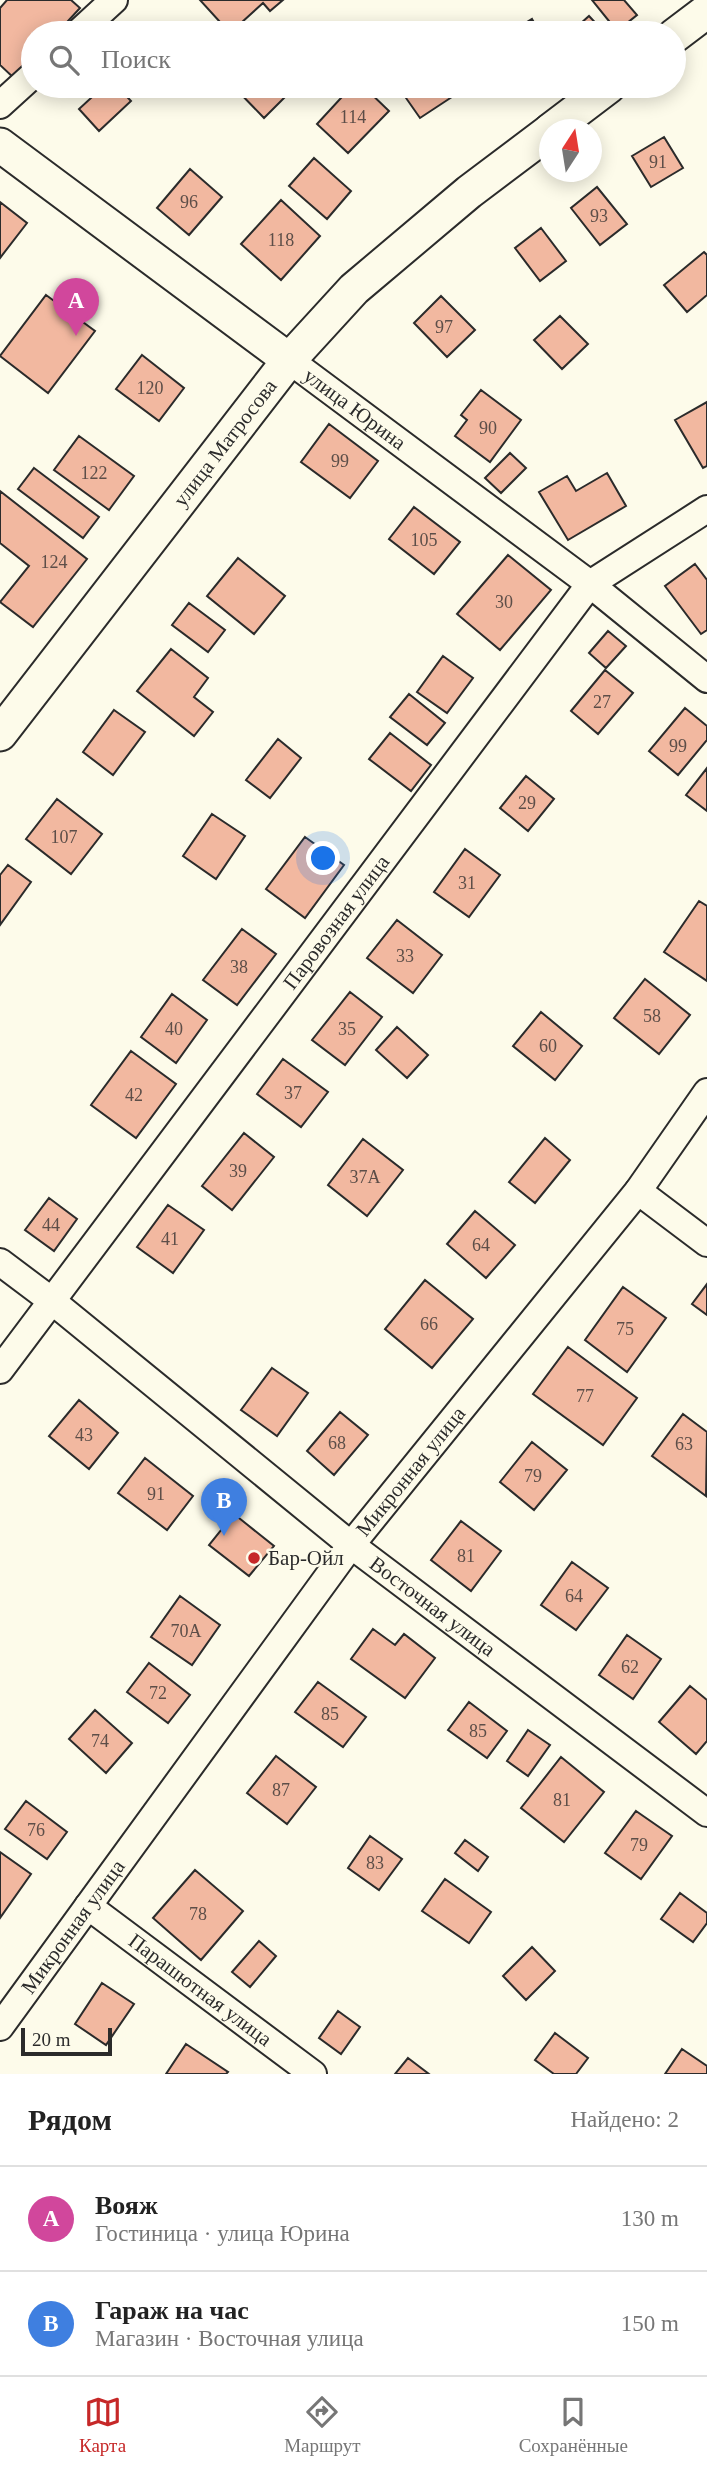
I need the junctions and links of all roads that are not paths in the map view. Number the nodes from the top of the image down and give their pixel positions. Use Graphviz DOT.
graph roads {
  1 [pos="114,0"];
  2 [pos="707,11"];
  3 [pos="91,21"];
  4 [pos="686,27"];
  5 [pos="21,86"];
  6 [pos="593,98"];
  7 [pos="0,105"];
  8 [pos="565,119"];
  9 [pos="539,138"];
  10 [pos="0,145"];
  11 [pos="289,360"];
  12 [pos="707,509"];
  13 [pos="590,584"];
  14 [pos="707,679"];
  15 [pos="0,734"];
  16 [pos="707,1092"];
  17 [pos="638,1191"];
  18 [pos="707,1243"];
  19 [pos="0,1262"];
  20 [pos="52,1301"];
  21 [pos="0,1370"];
  22 [pos="351,1545"];
  23 [pos="707,1813"];
  24 [pos="88,1906"];
  25 [pos="0,2026"];
  26 [pos="313,2074"];
  1 -- 3 [label="street"];
  2 -- 4 [label="street"];
  5 -- 7 [label="street"];
  6 -- 8 [label="street, улица Матросова"];
  9 -- 11 [label="street, улица Матросова"];
  10 -- 11 [label="street, улица Юрина"];
  11 -- 13 [label="street, улица Юрина"];
  11 -- 15 [label="street, улица Матросова"];
  12 -- 13 [label="street, Паровозная улица"];
  13 -- 14 [label="street, улица Юрина"];
  13 -- 20 [label="street, Паровозная улица"];
  16 -- 17 [label="street, Микронная улица"];
  17 -- 18 [label="street"];
  17 -- 22 [label="street, Микронная улица"];
  19 -- 20 [label="street, Восточная улица"];
  20 -- 21 [label="street, Паровозная улица"];
  20 -- 22 [label="street, Восточная улица"];
  22 -- 23 [label="street, Восточная улица"];
  22 -- 24 [label="street, Микронная улица"];
  24 -- 25 [label="street, Микронная улица"];
  24 -- 26 [label="street, Парашютная улица"];
}
